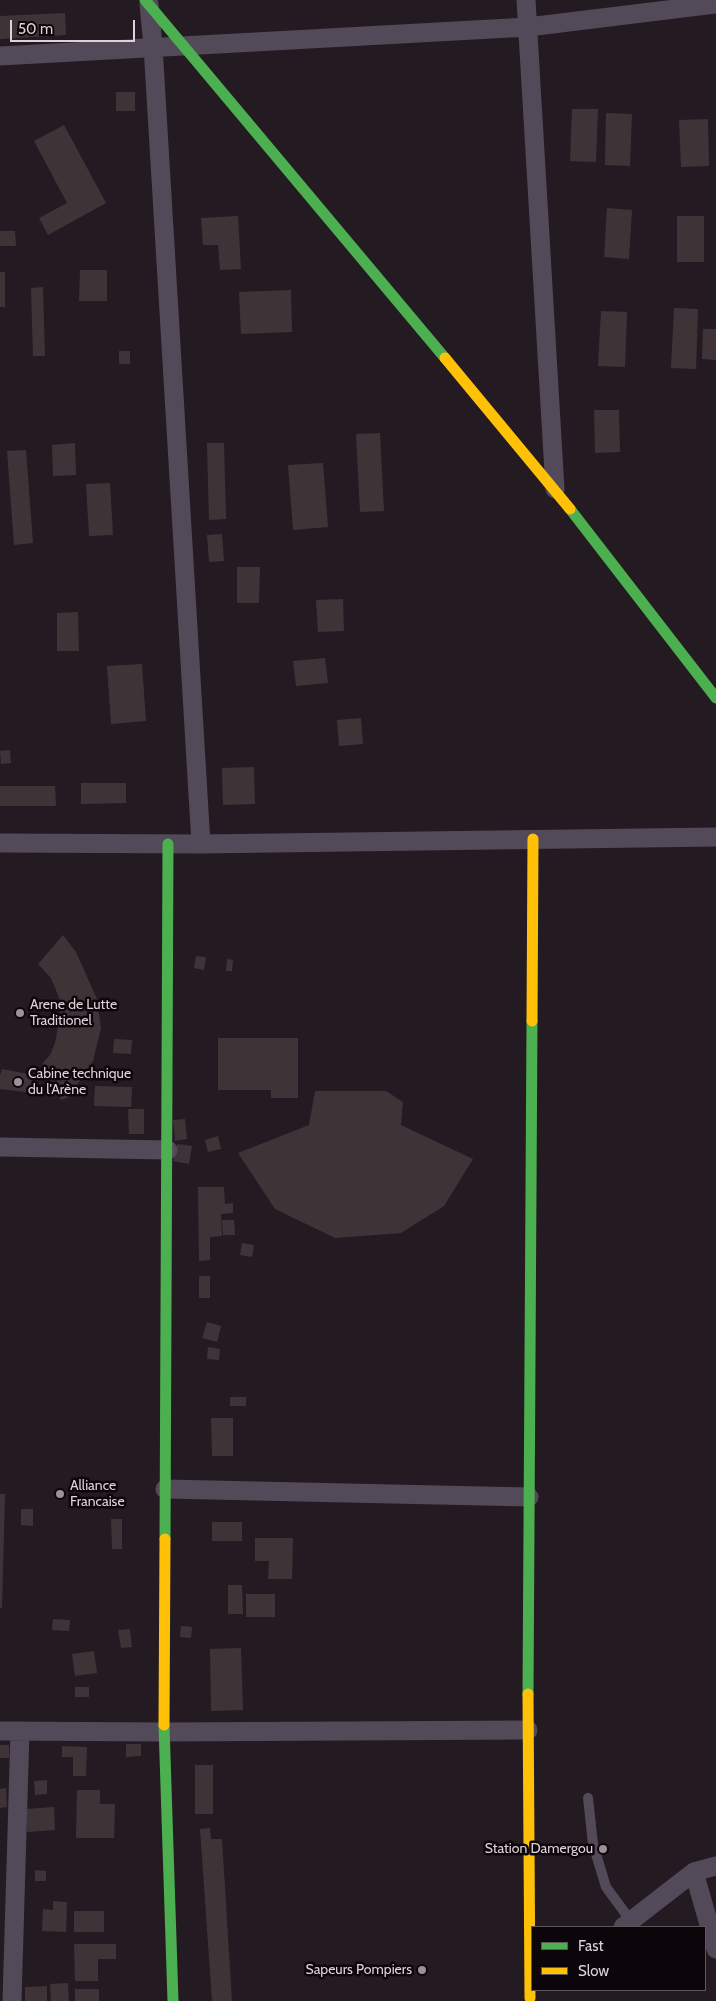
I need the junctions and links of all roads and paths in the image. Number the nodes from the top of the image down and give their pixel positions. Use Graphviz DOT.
graph roads {
  1 [pos="526,0"];
  2 [pos="148,2"];
  3 [pos="716,4"];
  4 [pos="528,27"];
  5 [pos="153,46"];
  6 [pos="182,46"];
  7 [pos="0,56"];
  8 [pos="555,489"];
  9 [pos="716,698"];
  10 [pos="716,837"];
  11 [pos="533,839"];
  12 [pos="0,843"];
  13 [pos="168,844"];
  14 [pos="201,844"];
  15 [pos="0,1147"];
  16 [pos="168,1150"];
  17 [pos="166,1489"];
  18 [pos="529,1496"];
  19 [pos="528,1730"];
  20 [pos="0,1731"];
  21 [pos="20,1731"];
  22 [pos="164,1732"];
  23 [pos="588,1798"];
  24 [pos="716,1866"];
  25 [pos="694,1872"];
  26 [pos="627,1924"];
  27 [pos="532,1925"];
  28 [pos="716,1949"];
  29 [pos="12,2001"];
  30 [pos="173,2001"];
  1 -- 4 [label="street"];
  2 -- 5 [label="street"];
  2 -- 6 [label="street"];
  3 -- 4 [label="street"];
  4 -- 6 [label="street"];
  4 -- 8 [label="street"];
  5 -- 6 [label="street"];
  5 -- 7 [label="street"];
  5 -- 14 [label="street"];
  6 -- 8 [label="street"];
  8 -- 9 [label="street"];
  10 -- 11 [label="street"];
  11 -- 14 [label="street"];
  11 -- 18 [label="street"];
  12 -- 13 [label="street"];
  13 -- 14 [label="street"];
  13 -- 16 [label="street"];
  15 -- 16 [label="street"];
  16 -- 17 [label="street"];
  17 -- 18 [label="street"];
  17 -- 22 [label="street"];
  18 -- 19 [label="street"];
  19 -- 22 [label="street"];
  19 -- 27 [label="street"];
  20 -- 21 [label="street"];
  21 -- 22 [label="street"];
  21 -- 29 [label="street"];
  22 -- 30 [label="street"];
  23 -- 26 [label="lane"];
  24 -- 25 [label="street"];
  25 -- 26 [label="street"];
  25 -- 28 [label="street"];
}
